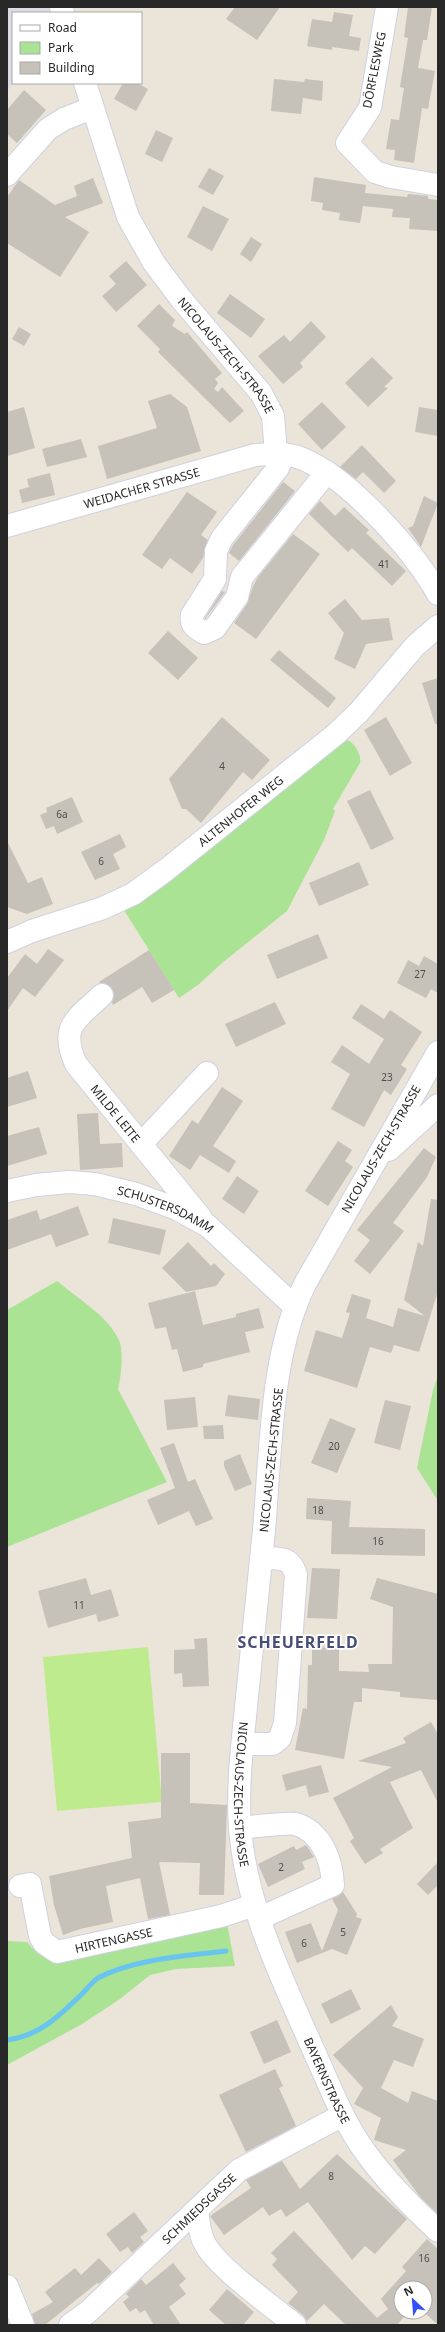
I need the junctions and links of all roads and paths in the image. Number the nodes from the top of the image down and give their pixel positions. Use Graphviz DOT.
graph roads {
  1 [pos="387,7"];
  2 [pos="85,84"];
  3 [pos="92,108"];
  4 [pos="7,175"];
  5 [pos="438,185"];
  6 [pos="280,454"];
  7 [pos="328,472"];
  8 [pos="7,526"];
  9 [pos="217,567"];
  10 [pos="240,582"];
  11 [pos="438,594"];
  12 [pos="438,626"];
  13 [pos="7,942"];
  14 [pos="102,995"];
  15 [pos="438,1052"];
  16 [pos="207,1073"];
  17 [pos="438,1105"];
  18 [pos="141,1144"];
  19 [pos="374,1164"];
  20 [pos="7,1191"];
  21 [pos="208,1226"];
  22 [pos="294,1306"];
  23 [pos="261,1558"];
  24 [pos="243,1744"];
  25 [pos="240,1828"];
  26 [pos="20,1886"];
  27 [pos="258,1911"];
  28 [pos="343,2115"];
  29 [pos="197,2211"];
  30 [pos="438,2231"];
  31 [pos="7,2286"];
  32 [pos="23,2325"];
  33 [pos="70,2325"];
  34 [pos="295,2325"];
  1 -- 5 [label="street, DÖRFLESWEG"];
  2 -- 3 [label="street, NICOLAUS-ZECH-STRASSE"];
  3 -- 4 [label="street"];
  3 -- 6 [label="street, NICOLAUS-ZECH-STRASSE"];
  6 -- 7 [label="street"];
  6 -- 8 [label="street, WEIDACHER STRASSE"];
  6 -- 9 [label="street"];
  7 -- 10 [label="street"];
  7 -- 11 [label="street"];
  9 -- 10 [label="street"];
  9 -- 10 [label="street"];
  12 -- 13 [label="street, ALTENHOFER WEG"];
  14 -- 18 [label="street, MILDE LEITE"];
  15 -- 19 [label="street, NICOLAUS-ZECH-STRASSE"];
  16 -- 18 [label="street"];
  17 -- 19 [label="street"];
  18 -- 21 [label="street, MILDE LEITE"];
  19 -- 22 [label="street, NICOLAUS-ZECH-STRASSE"];
  20 -- 21 [label="street, SCHUSTERSDAMM"];
  21 -- 22 [label="street, SCHUSTERSDAMM"];
  22 -- 23 [label="street, NICOLAUS-ZECH-STRASSE"];
  23 -- 24 [label="street, NICOLAUS-ZECH-STRASSE"];
  23 -- 24 [label="street"];
  24 -- 25 [label="street, NICOLAUS-ZECH-STRASSE"];
  25 -- 27 [label="street, NICOLAUS-ZECH-STRASSE"];
  25 -- 27 [label="street"];
  26 -- 27 [label="street, HIRTENGASSE"];
  27 -- 28 [label="street, BAYERNSTRASSE"];
  28 -- 29 [label="street, SCHMIEDSGASSE"];
  28 -- 30 [label="street, BAYERNSTRASSE"];
  29 -- 33 [label="street, SCHMIEDSGASSE"];
  29 -- 34 [label="street"];
  31 -- 32 [label="street"];
}
